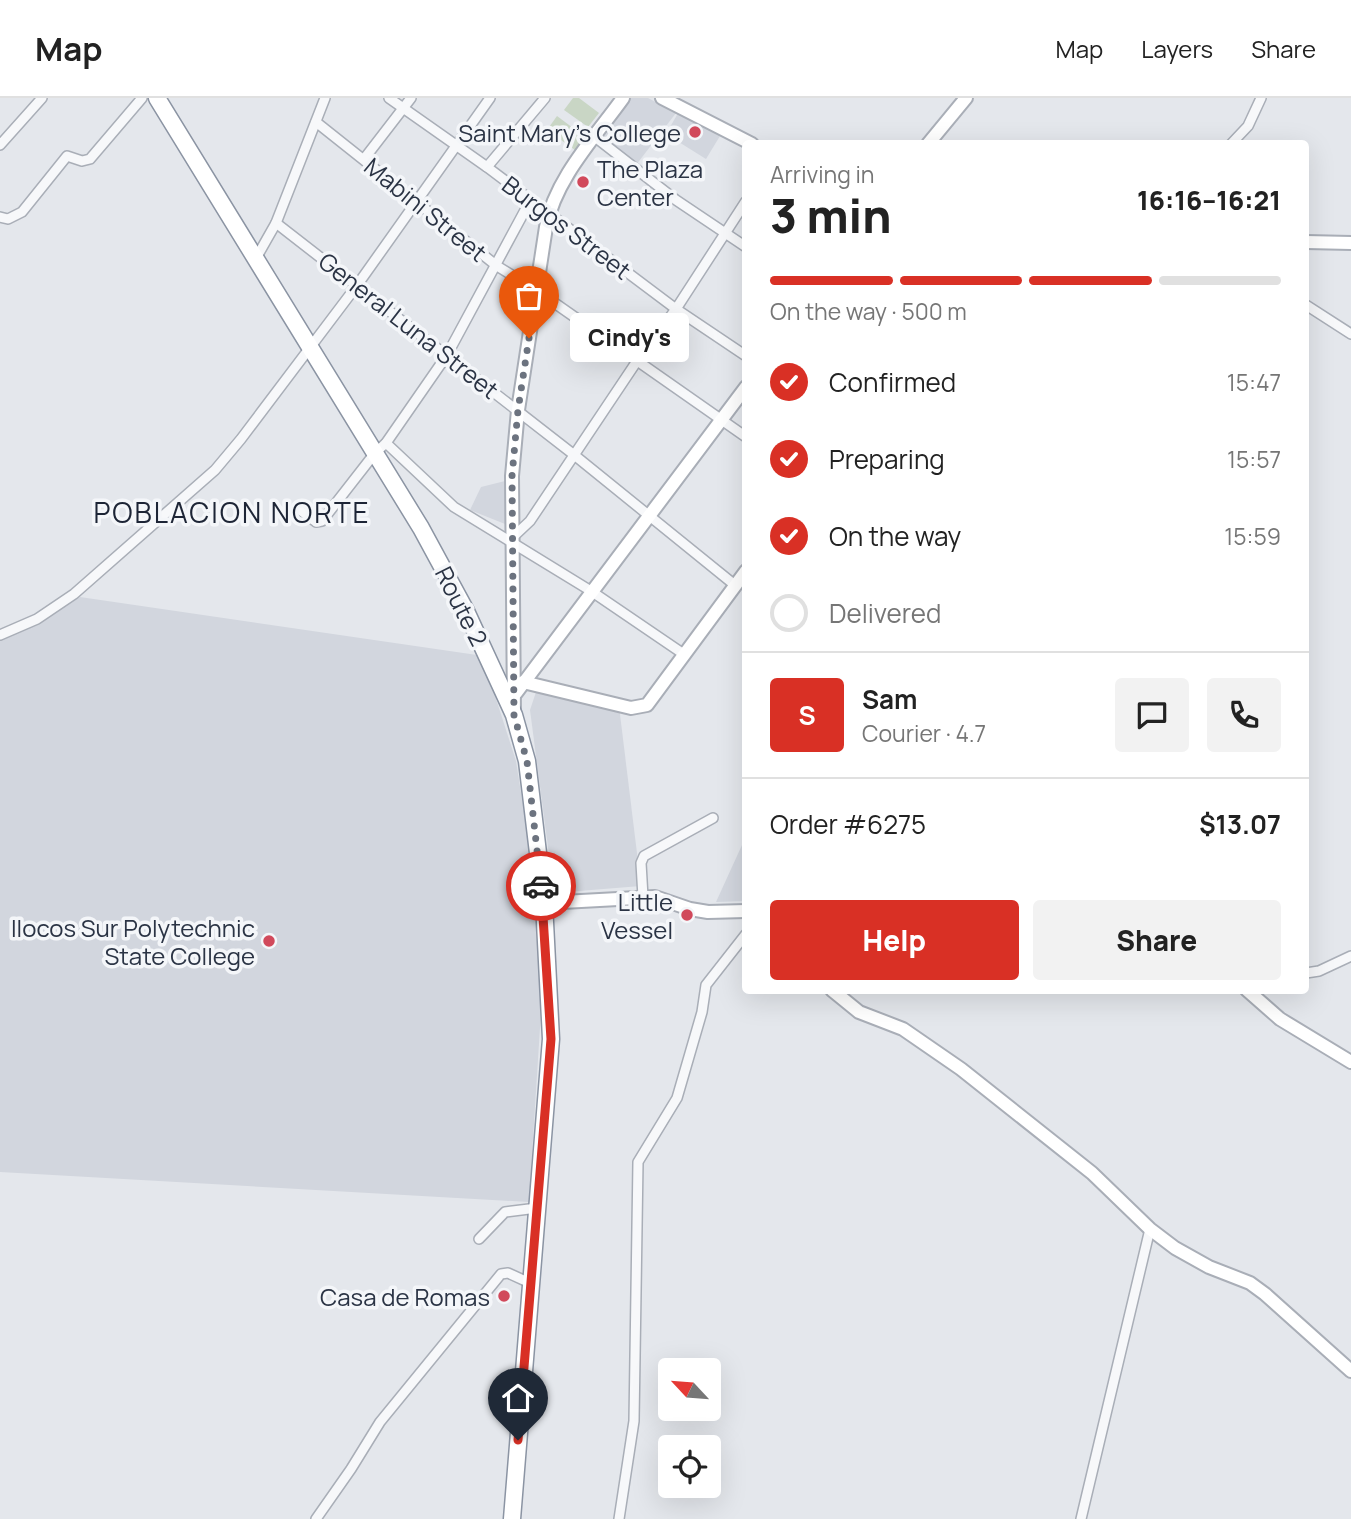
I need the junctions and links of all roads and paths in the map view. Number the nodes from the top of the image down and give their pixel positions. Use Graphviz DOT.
graph roads {
  1 [pos="41,98"];
  2 [pos="142,98"];
  3 [pos="157,98"];
  4 [pos="325,98"];
  5 [pos="389,98"];
  6 [pos="411,98"];
  7 [pos="490,98"];
  8 [pos="545,98"];
  9 [pos="623,98"];
  10 [pos="662,98"];
  11 [pos="966,98"];
  12 [pos="1261,98"];
  13 [pos="404,109"];
  14 [pos="316,122"];
  15 [pos="595,137"];
  16 [pos="744,140"];
  17 [pos="931,140"];
  18 [pos="1235,140"];
  19 [pos="0,145"];
  20 [pos="456,147"];
  21 [pos="364,159"];
  22 [pos="487,167"];
  23 [pos="417,201"];
  24 [pos="530,201"];
  25 [pos="742,207"];
  26 [pos="548,214"];
  27 [pos="0,217"];
  28 [pos="276,223"];
  29 [pos="725,233"];
  30 [pos="1309,242"];
  31 [pos="1351,243"];
  32 [pos="742,244"];
  33 [pos="255,260"];
  34 [pos="497,266"];
  35 [pos="358,284"];
  36 [pos="536,290"];
  37 [pos="1309,307"];
  38 [pos="676,309"];
  39 [pos="1351,334"];
  40 [pos="311,347"];
  41 [pos="742,353"];
  42 [pos="447,355"];
  43 [pos="637,361"];
  44 [pos="742,392"];
  45 [pos="518,410"];
  46 [pos="720,419"];
  47 [pos="742,435"];
  48 [pos="381,448"];
  49 [pos="573,454"];
  50 [pos="297,508"];
  51 [pos="648,516"];
  52 [pos="513,539"];
  53 [pos="742,577"];
  54 [pos="736,586"];
  55 [pos="591,591"];
  56 [pos="0,635"];
  57 [pos="685,655"];
  58 [pos="519,688"];
  59 [pos="514,715"];
  60 [pos="713,818"];
  61 [pos="643,897"];
  62 [pos="544,903"];
  63 [pos="742,911"];
  64 [pos="742,939"];
  65 [pos="1351,956"];
  66 [pos="1309,973"];
  67 [pos="837,994"];
  68 [pos="1252,994"];
  69 [pos="1351,1062"];
  70 [pos="537,1208"];
  71 [pos="1150,1229"];
  72 [pos="479,1239"];
  73 [pos="530,1283"];
  74 [pos="1351,1371"];
  75 [pos="316,1519"];
  76 [pos="512,1519"];
  77 [pos="620,1519"];
  78 [pos="1081,1519"];
  1 -- 19 [label="street"];
  2 -- 27 [label="street"];
  3 -- 33 [label="highway, Route 2"];
  4 -- 14 [label="street"];
  5 -- 13 [label="street, Burgos Street"];
  6 -- 13 [label="street"];
  7 -- 20 [label="street"];
  8 -- 22 [label="street"];
  9 -- 15 [label="street"];
  10 -- 16 [label="street"];
  11 -- 17 [label="street"];
  12 -- 18 [label="street"];
  13 -- 20 [label="street, Burgos Street"];
  13 -- 21 [label="street"];
  14 -- 21 [label="street, Mabini Street"];
  14 -- 28 [label="street"];
  15 -- 26 [label="street"];
  15 -- 29 [label="street"];
  20 -- 22 [label="street, Burgos Street"];
  20 -- 23 [label="street"];
  21 -- 23 [label="street, Mabini Street"];
  22 -- 24 [label="street, Burgos Street"];
  23 -- 34 [label="street, Mabini Street"];
  23 -- 35 [label="street"];
  24 -- 26 [label="street, Burgos Street"];
  24 -- 34 [label="street"];
  25 -- 29 [label="street"];
  26 -- 36 [label="street"];
  26 -- 38 [label="street, Burgos Street"];
  28 -- 33 [label="street"];
  28 -- 35 [label="street, General Luna Street"];
  29 -- 32 [label="street"];
  29 -- 38 [label="street"];
  30 -- 31 [label="street"];
  33 -- 40 [label="highway, Route 2"];
  34 -- 36 [label="street, Mabini Street"];
  34 -- 42 [label="street"];
  35 -- 40 [label="street"];
  35 -- 42 [label="street, General Luna Street"];
  36 -- 43 [label="street, Mabini Street"];
  36 -- 45 [label="street"];
  37 -- 39 [label="street"];
  38 -- 41 [label="street, Burgos Street"];
  38 -- 43 [label="street"];
  40 -- 48 [label="highway, Route 2"];
  40 -- 56 [label="street"];
  42 -- 45 [label="street, General Luna Street"];
  42 -- 48 [label="street"];
  43 -- 46 [label="street, Mabini Street"];
  43 -- 49 [label="street"];
  44 -- 46 [label="street"];
  45 -- 49 [label="street, General Luna Street"];
  45 -- 52 [label="street"];
  46 -- 47 [label="street, Mabini Street"];
  46 -- 51 [label="street"];
  48 -- 50 [label="street"];
  48 -- 52 [label="street"];
  48 -- 59 [label="highway, Route 2"];
  49 -- 51 [label="street, General Luna Street"];
  49 -- 52 [label="street"];
  51 -- 54 [label="street, General Luna Street"];
  51 -- 55 [label="street"];
  52 -- 55 [label="street"];
  52 -- 58 [label="street"];
  53 -- 54 [label="street"];
  54 -- 57 [label="street"];
  55 -- 57 [label="street"];
  55 -- 58 [label="street"];
  57 -- 58 [label="street"];
  58 -- 59 [label="street"];
  59 -- 62 [label="highway, Route 2"];
  60 -- 61 [label="street"];
  61 -- 62 [label="street"];
  61 -- 63 [label="street"];
  62 -- 70 [label="highway, Route 2"];
  64 -- 77 [label="street"];
  65 -- 66 [label="street"];
  67 -- 71 [label="street"];
  68 -- 69 [label="street"];
  70 -- 72 [label="street"];
  70 -- 73 [label="highway, Route 2"];
  71 -- 74 [label="street"];
  71 -- 78 [label="street"];
  73 -- 75 [label="street"];
  73 -- 76 [label="highway, Route 2"];
}
